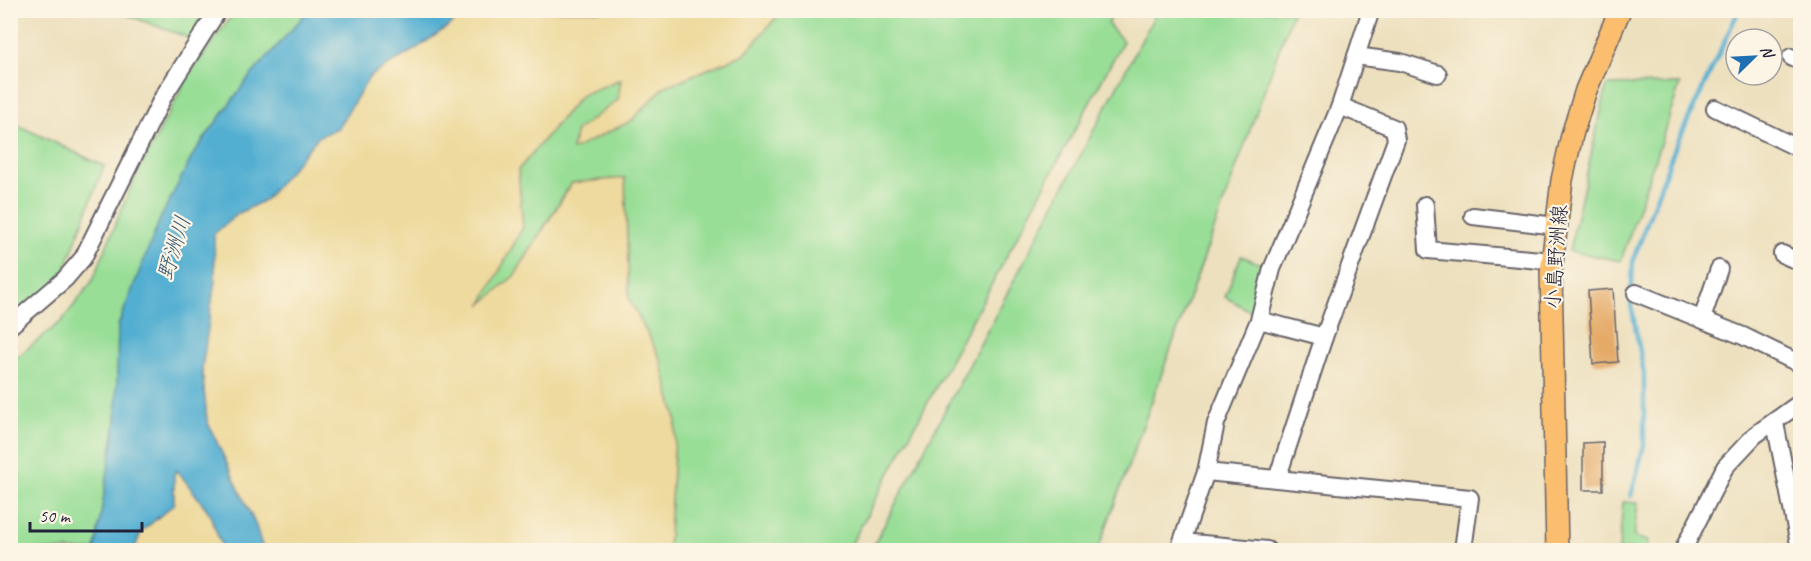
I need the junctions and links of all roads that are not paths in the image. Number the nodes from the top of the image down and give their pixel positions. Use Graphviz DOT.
graph roads {
  1 [pos="212,10"];
  2 [pos="1371,10"];
  3 [pos="1620,10"];
  4 [pos="1356,56"];
  5 [pos="1438,74"];
  6 [pos="1340,106"];
  7 [pos="1715,108"];
  8 [pos="1800,149"];
  9 [pos="1425,205"];
  10 [pos="1473,216"];
  11 [pos="1556,226"];
  12 [pos="1782,254"];
  13 [pos="1552,261"];
  14 [pos="1800,262"];
  15 [pos="1719,269"];
  16 [pos="1636,293"];
  17 [pos="1702,319"];
  18 [pos="1259,320"];
  19 [pos="10,326"];
  20 [pos="1324,337"];
  21 [pos="1800,364"];
  22 [pos="1800,403"];
  23 [pos="1775,423"];
  24 [pos="1206,472"];
  25 [pos="1277,479"];
  26 [pos="1180,546"];
  27 [pos="1800,549"];
  28 [pos="1267,550"];
  29 [pos="1463,550"];
  30 [pos="1557,550"];
  31 [pos="1683,550"];
  1 -- 19 [label="street"];
  2 -- 4 [label="street"];
  3 -- 11 [label="main road, 小島野洲線"];
  4 -- 5 [label="street"];
  4 -- 6 [label="street"];
  6 -- 18 [label="street"];
  6 -- 20 [label="street"];
  7 -- 8 [label="street"];
  9 -- 13 [label="street"];
  10 -- 11 [label="street"];
  11 -- 13 [label="main road, 小島野洲線"];
  12 -- 14 [label="street"];
  13 -- 30 [label="main road, 小島野洲線"];
  15 -- 17 [label="street"];
  16 -- 17 [label="street"];
  17 -- 21 [label="street"];
  18 -- 20 [label="street"];
  18 -- 24 [label="street"];
  20 -- 25 [label="street"];
  22 -- 23 [label="street"];
  23 -- 27 [label="street"];
  23 -- 31 [label="street"];
  24 -- 25 [label="street"];
  24 -- 26 [label="street"];
  25 -- 29 [label="street"];
  26 -- 28 [label="street"];
}
